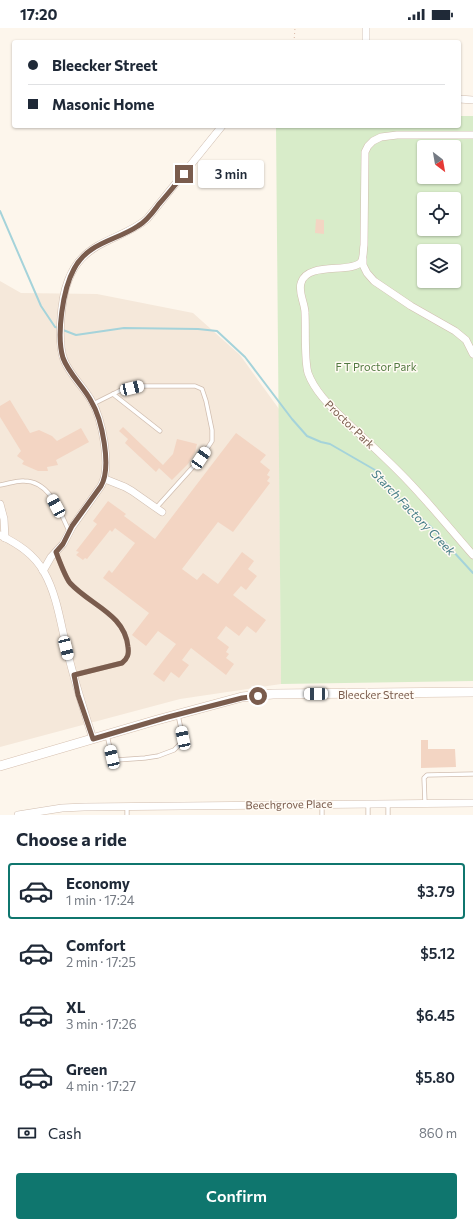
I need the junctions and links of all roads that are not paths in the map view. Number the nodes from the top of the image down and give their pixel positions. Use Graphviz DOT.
graph roads {
  1 [pos="366,28"];
  2 [pos="366,40"];
  3 [pos="461,99"];
  4 [pos="473,100"];
  5 [pos="220,128"];
  6 [pos="473,135"];
  7 [pos="363,259"];
  8 [pos="473,354"];
  9 [pos="113,394"];
  10 [pos="93,404"];
  11 [pos="160,431"];
  12 [pos="105,479"];
  13 [pos="0,485"];
  14 [pos="0,504"];
  15 [pos="159,510"];
  16 [pos="69,532"];
  17 [pos="3,537"];
  18 [pos="56,552"];
  19 [pos="473,555"];
  20 [pos="44,571"];
  21 [pos="74,675"];
  22 [pos="473,692"];
  23 [pos="178,714"];
  24 [pos="106,735"];
  25 [pos="93,739"];
  26 [pos="0,766"];
  27 [pos="473,774"];
  28 [pos="425,803"];
  29 [pos="473,803"];
  30 [pos="322,804"];
  31 [pos="368,804"];
  32 [pos="388,804"];
  33 [pos="127,807"];
  34 [pos="18,815"];
  35 [pos="127,815"];
  36 [pos="322,815"];
  37 [pos="368,815"];
  38 [pos="388,815"];
  1 -- 2 [label="street"];
  3 -- 4 [label="street"];
  5 -- 10 [label="street"];
  6 -- 7 [label="street"];
  7 -- 8 [label="street"];
  7 -- 19 [label="street, Proctor Park"];
  9 -- 10 [label="lane"];
  9 -- 11 [label="lane"];
  9 -- 15 [label="lane"];
  10 -- 12 [label="street"];
  12 -- 15 [label="street"];
  12 -- 16 [label="street"];
  13 -- 16 [label="lane"];
  14 -- 17 [label="street"];
  16 -- 18 [label="street"];
  17 -- 20 [label="street"];
  18 -- 20 [label="street"];
  18 -- 21 [label="lane"];
  20 -- 21 [label="street"];
  21 -- 25 [label="street"];
  22 -- 23 [label="street, Bleecker Street"];
  23 -- 24 [label="street, Bleecker Street"];
  23 -- 24 [label="lane"];
  24 -- 25 [label="street, Bleecker Street"];
  25 -- 26 [label="street, Bleecker Street"];
  27 -- 28 [label="lane"];
  28 -- 29 [label="street, Beechgrove Place"];
  28 -- 32 [label="street, Beechgrove Place"];
  30 -- 31 [label="street, Beechgrove Place"];
  30 -- 33 [label="street, Beechgrove Place"];
  30 -- 36 [label="lane"];
  31 -- 32 [label="street, Beechgrove Place"];
  31 -- 37 [label="lane"];
  32 -- 38 [label="lane"];
  33 -- 34 [label="street, Beechgrove Place"];
  33 -- 35 [label="lane"];
}
